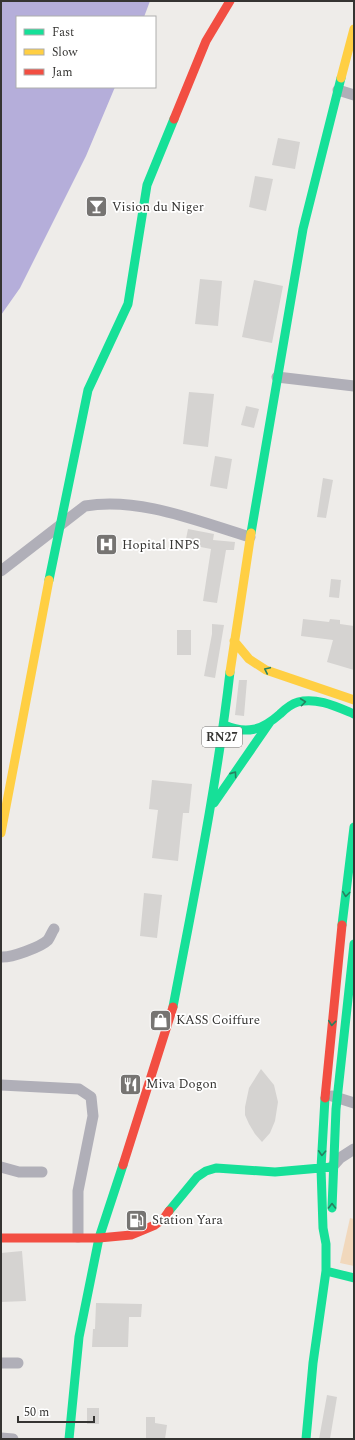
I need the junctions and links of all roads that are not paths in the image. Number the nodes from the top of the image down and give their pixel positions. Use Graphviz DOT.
graph roads {
  1 [pos="230,1"];
  2 [pos="354,29"];
  3 [pos="338,90"];
  4 [pos="354,95"];
  5 [pos="277,377"];
  6 [pos="354,386"];
  7 [pos="59,526"];
  8 [pos="250,537"];
  9 [pos="1,571"];
  10 [pos="234,641"];
  11 [pos="354,700"];
  12 [pos="354,714"];
  13 [pos="270,722"];
  14 [pos="224,725"];
  15 [pos="211,806"];
  16 [pos="354,828"];
  17 [pos="1,833"];
  18 [pos="343,915"];
  19 [pos="354,916"];
  20 [pos="54,929"];
  21 [pos="354,944"];
  22 [pos="1,957"];
  23 [pos="331,1039"];
  24 [pos="343,1041"];
  25 [pos="1,1085"];
  26 [pos="325,1095"];
  27 [pos="337,1098"];
  28 [pos="354,1103"];
  29 [pos="354,1149"];
  30 [pos="1,1167"];
  31 [pos="327,1167"];
  32 [pos="42,1172"];
  33 [pos="78,1237"];
  34 [pos="1,1238"];
  35 [pos="99,1238"];
  36 [pos="326,1244"];
  37 [pos="326,1271"];
  38 [pos="354,1278"];
  39 [pos="1,1363"];
  40 [pos="18,1363"];
  41 [pos="1,1438"];
  42 [pos="12,1439"];
  43 [pos="69,1439"];
  44 [pos="306,1439"];
  1 -- 7 [label="main road"];
  2 -- 3 [label="main road, RN27"];
  3 -- 4 [label="street"];
  3 -- 5 [label="main road, RN27"];
  5 -- 6 [label="street"];
  5 -- 8 [label="main road, RN27"];
  7 -- 8 [label="street"];
  7 -- 9 [label="street"];
  7 -- 17 [label="main road"];
  8 -- 10 [label="main road, RN27"];
  11 -- 10 [label="main road, one-way"];
  10 -- 14 [label="main road, RN27"];
  13 -- 12 [label="main road, one-way"];
  13 -- 14 [label="main road"];
  15 -- 13 [label="main road, one-way"];
  14 -- 15 [label="main road, RN27"];
  15 -- 35 [label="main road, RN27"];
  16 -- 18 [label="main road, one-way"];
  18 -- 19 [label="main road"];
  18 -- 23 [label="main road, one-way"];
  20 -- 22 [label="street"];
  21 -- 24 [label="main road"];
  23 -- 24 [label="main road"];
  23 -- 26 [label="main road"];
  24 -- 27 [label="main road"];
  25 -- 33 [label="street"];
  26 -- 27 [label="street"];
  26 -- 31 [label="main road, one-way"];
  27 -- 28 [label="street"];
  27 -- 31 [label="main road"];
  29 -- 31 [label="street"];
  30 -- 32 [label="street"];
  31 -- 35 [label="main road"];
  31 -- 36 [label="main road"];
  36 -- 31 [label="main road, one-way"];
  33 -- 34 [label="main road"];
  33 -- 35 [label="main road"];
  35 -- 43 [label="main road, RN27"];
  36 -- 37 [label="main road"];
  37 -- 38 [label="main road"];
  37 -- 44 [label="main road"];
  39 -- 40 [label="street"];
  41 -- 42 [label="street"];
}
